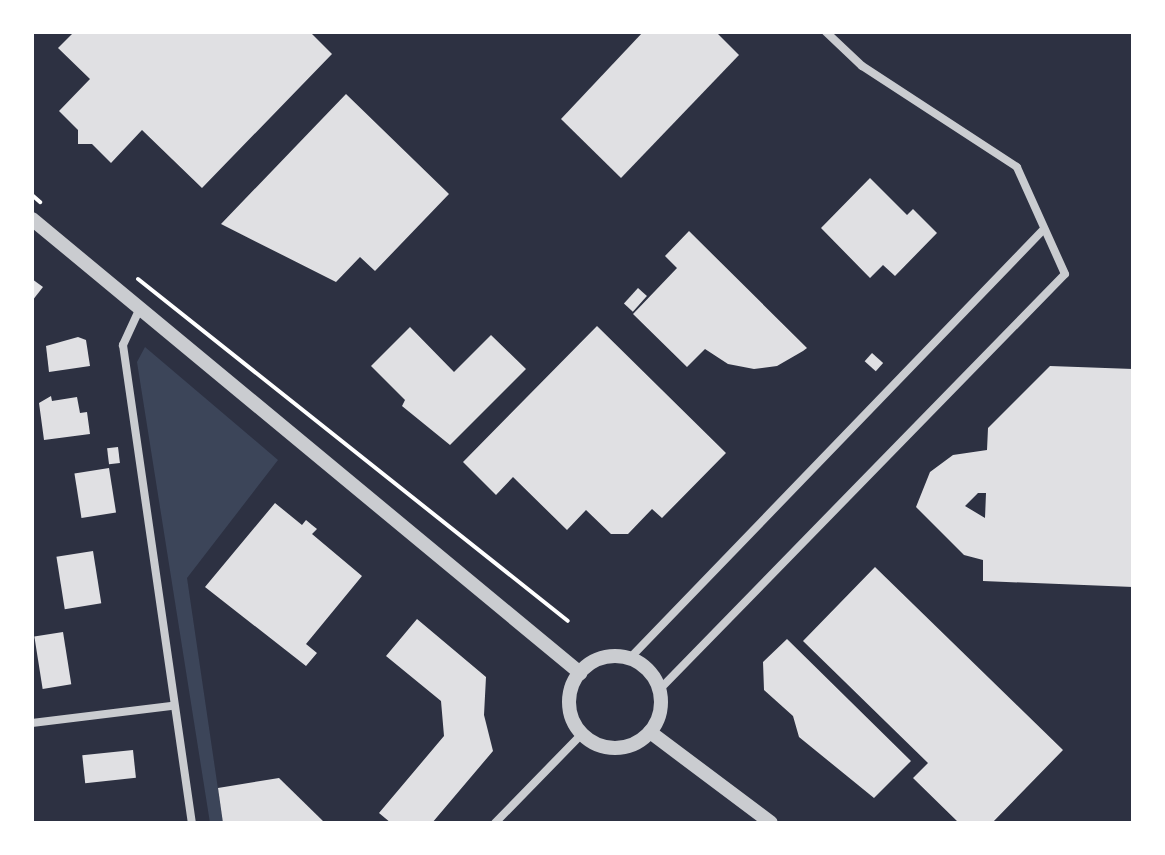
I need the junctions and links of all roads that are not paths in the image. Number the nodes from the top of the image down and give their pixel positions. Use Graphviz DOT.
graph roads {
  1 [pos="826,32"];
  2 [pos="32,219"];
  3 [pos="1042,231"];
  4 [pos="140,308"];
  5 [pos="630,658"];
  6 [pos="580,673"];
  7 [pos="659,690"];
  8 [pos="171,706"];
  9 [pos="32,723"];
  10 [pos="650,732"];
  11 [pos="582,734"];
  12 [pos="192,823"];
  13 [pos="495,823"];
  14 [pos="771,823"];
  1 -- 3 [label="street"];
  2 -- 4 [label="street"];
  3 -- 5 [label="street"];
  3 -- 7 [label="street"];
  4 -- 6 [label="street"];
  4 -- 8 [label="street"];
  5 -- 6 [label="street"];
  5 -- 7 [label="street"];
  6 -- 11 [label="street"];
  7 -- 10 [label="street"];
  8 -- 9 [label="street"];
  8 -- 12 [label="street"];
  10 -- 11 [label="street"];
  10 -- 14 [label="street"];
  11 -- 13 [label="street"];
}
